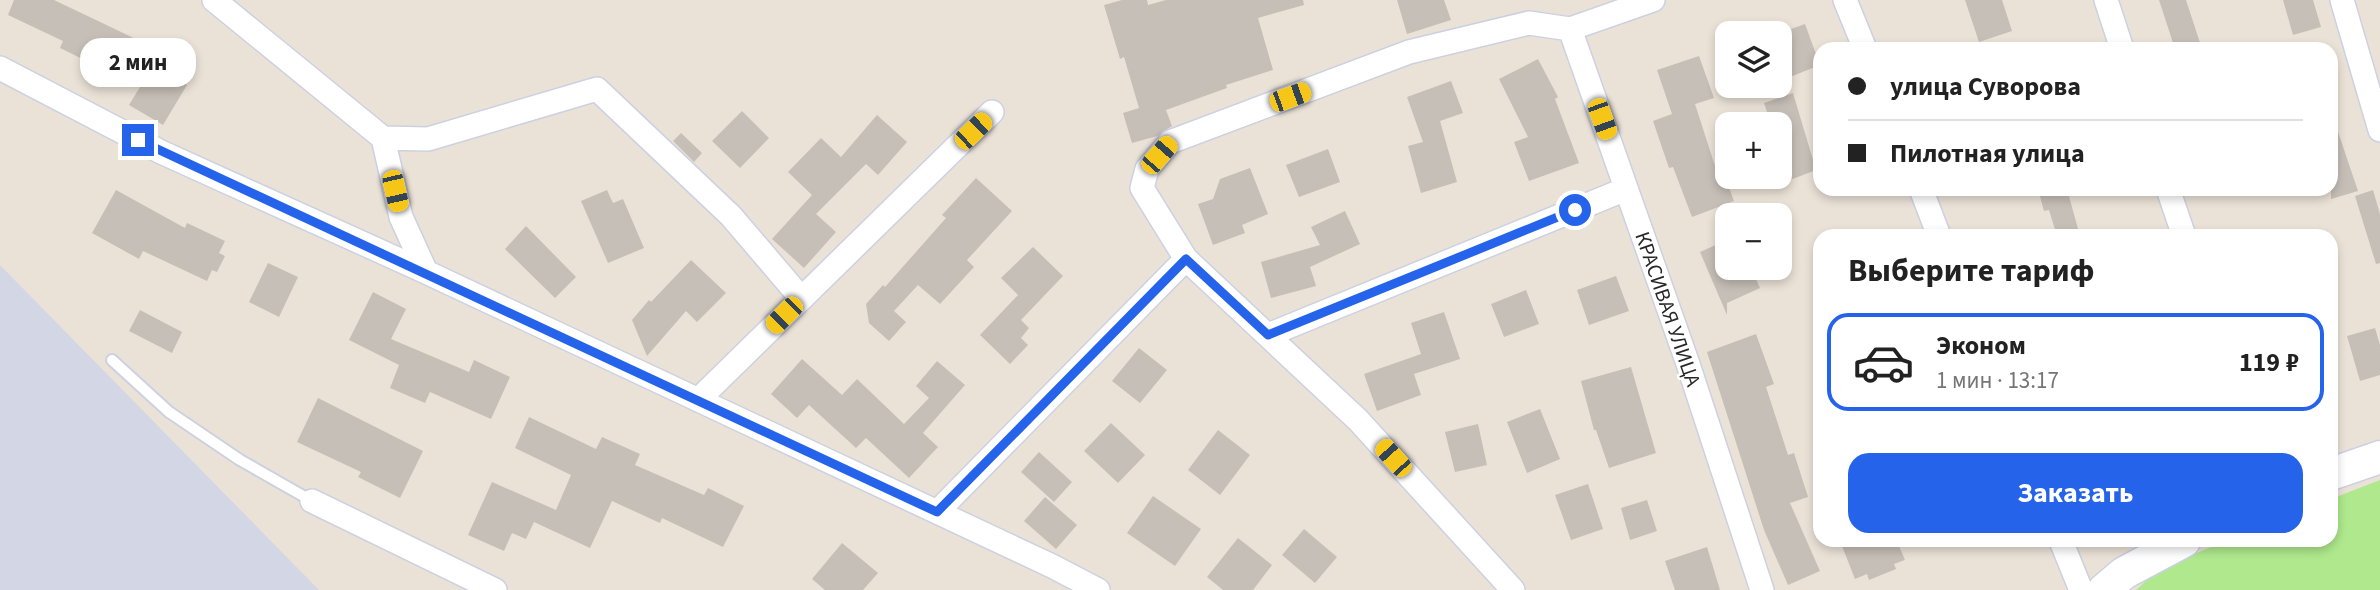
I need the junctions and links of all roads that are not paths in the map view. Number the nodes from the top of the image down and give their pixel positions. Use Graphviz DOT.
graph roads {
  1 [pos="214,0"];
  2 [pos="1653,0"];
  3 [pos="1845,0"];
  4 [pos="2106,0"];
  5 [pos="2342,0"];
  6 [pos="1570,29"];
  7 [pos="1862,42"];
  8 [pos="2120,42"];
  9 [pos="0,68"];
  10 [pos="992,112"];
  11 [pos="2380,130"];
  12 [pos="383,138"];
  13 [pos="1626,189"];
  14 [pos="1924,196"];
  15 [pos="2170,196"];
  16 [pos="1936,229"];
  17 [pos="2182,229"];
  18 [pos="1186,259"];
  19 [pos="426,272"];
  20 [pos="801,298"];
  21 [pos="1268,335"];
  22 [pos="112,360"];
  23 [pos="698,400"];
  24 [pos="2380,457"];
  25 [pos="2338,472"];
  26 [pos="312,501"];
  27 [pos="937,512"];
  28 [pos="2064,547"];
  29 [pos="2173,547"];
  30 [pos="495,590"];
  31 [pos="1098,590"];
  32 [pos="1513,590"];
  33 [pos="1762,590"];
  34 [pos="2081,590"];
  35 [pos="2104,590"];
  1 -- 12 [label="street"];
  2 -- 6 [label="street"];
  3 -- 7 [label="street"];
  4 -- 8 [label="street"];
  5 -- 11 [label="street"];
  6 -- 13 [label="street, КРАСИВАЯ УЛИЦА"];
  6 -- 18 [label="street"];
  9 -- 19 [label="street"];
  10 -- 20 [label="street"];
  12 -- 19 [label="street"];
  12 -- 20 [label="street"];
  13 -- 21 [label="street"];
  13 -- 33 [label="street, КРАСИВАЯ УЛИЦА"];
  14 -- 16 [label="street"];
  15 -- 17 [label="street"];
  18 -- 21 [label="street"];
  18 -- 27 [label="street"];
  19 -- 23 [label="street"];
  20 -- 23 [label="street"];
  21 -- 32 [label="street"];
  22 -- 26 [label="lane"];
  23 -- 27 [label="street"];
  24 -- 25 [label="main road"];
  26 -- 30 [label="street"];
  27 -- 31 [label="street"];
  28 -- 34 [label="street"];
  29 -- 35 [label="main road"];
}
